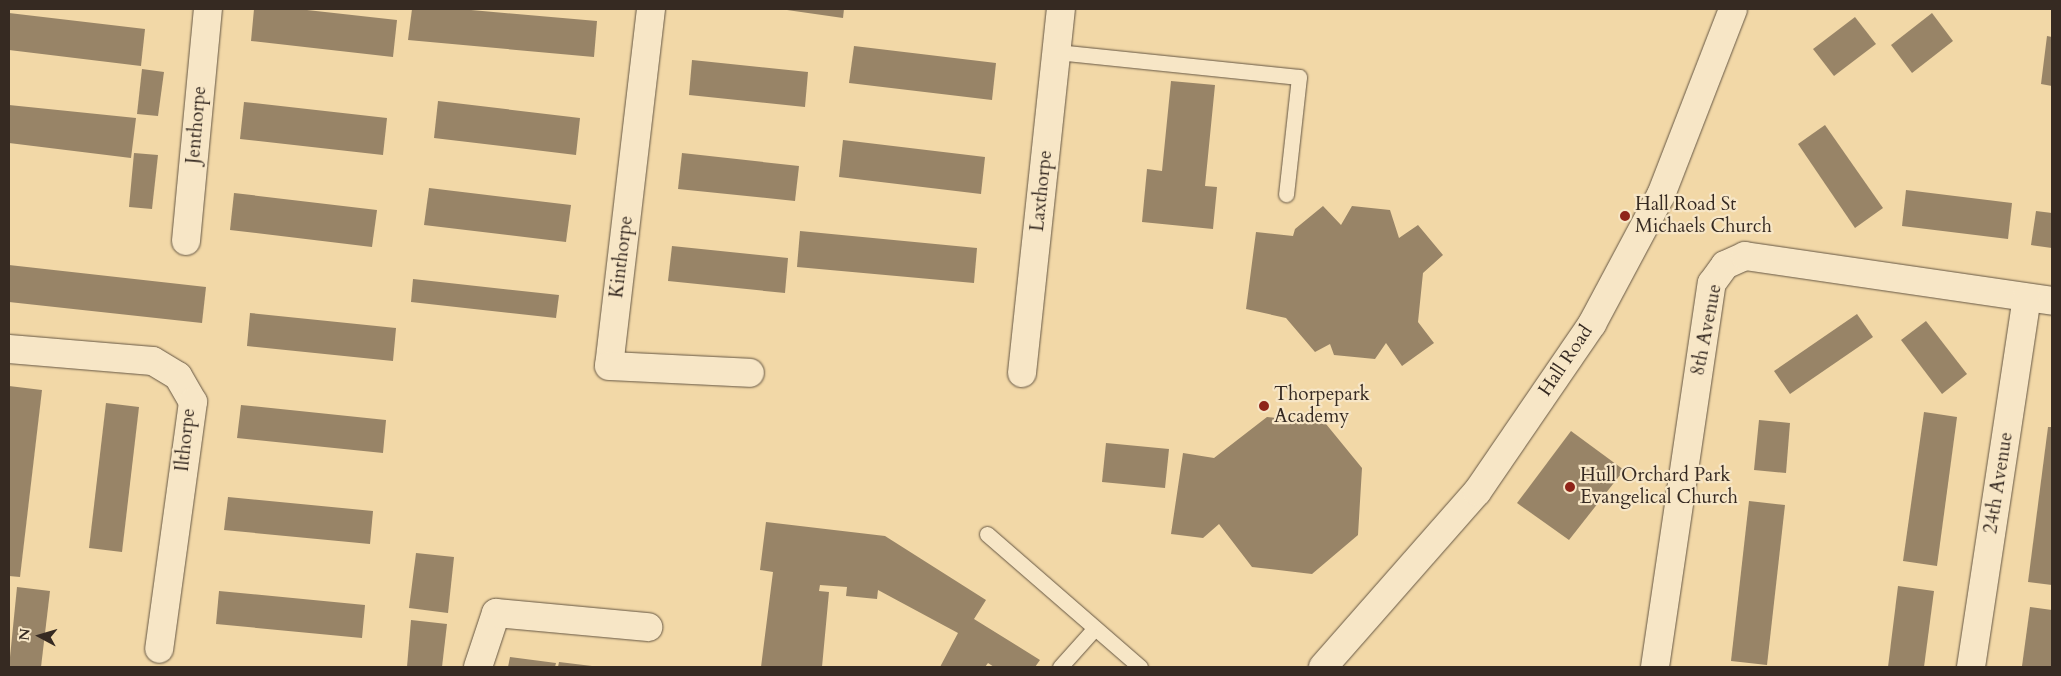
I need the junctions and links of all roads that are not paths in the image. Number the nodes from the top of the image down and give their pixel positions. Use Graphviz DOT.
graph roads {
  1 [pos="208,9"];
  2 [pos="651,9"];
  3 [pos="1061,9"];
  4 [pos="1733,9"];
  5 [pos="1057,52"];
  6 [pos="1286,194"];
  7 [pos="186,241"];
  8 [pos="2039,300"];
  9 [pos="9,349"];
  10 [pos="750,373"];
  11 [pos="1022,373"];
  12 [pos="987,534"];
  13 [pos="648,627"];
  14 [pos="1095,628"];
  15 [pos="159,649"];
  16 [pos="478,667"];
  17 [pos="1060,667"];
  18 [pos="1140,667"];
  19 [pos="1323,667"];
  20 [pos="1655,667"];
  21 [pos="1971,667"];
  1 -- 7 [label="street, Jenthorpe"];
  2 -- 10 [label="street, Kinthorpe"];
  3 -- 5 [label="street, Laxthorpe"];
  4 -- 19 [label="street, Hall Road"];
  5 -- 6 [label="lane"];
  5 -- 11 [label="street, Laxthorpe"];
  8 -- 20 [label="street, 8th Avenue"];
  8 -- 21 [label="street, 24th Avenue"];
  9 -- 15 [label="street, Ilthorpe"];
  12 -- 14 [label="lane"];
  13 -- 16 [label="street"];
  14 -- 17 [label="lane"];
  14 -- 18 [label="lane"];
}
